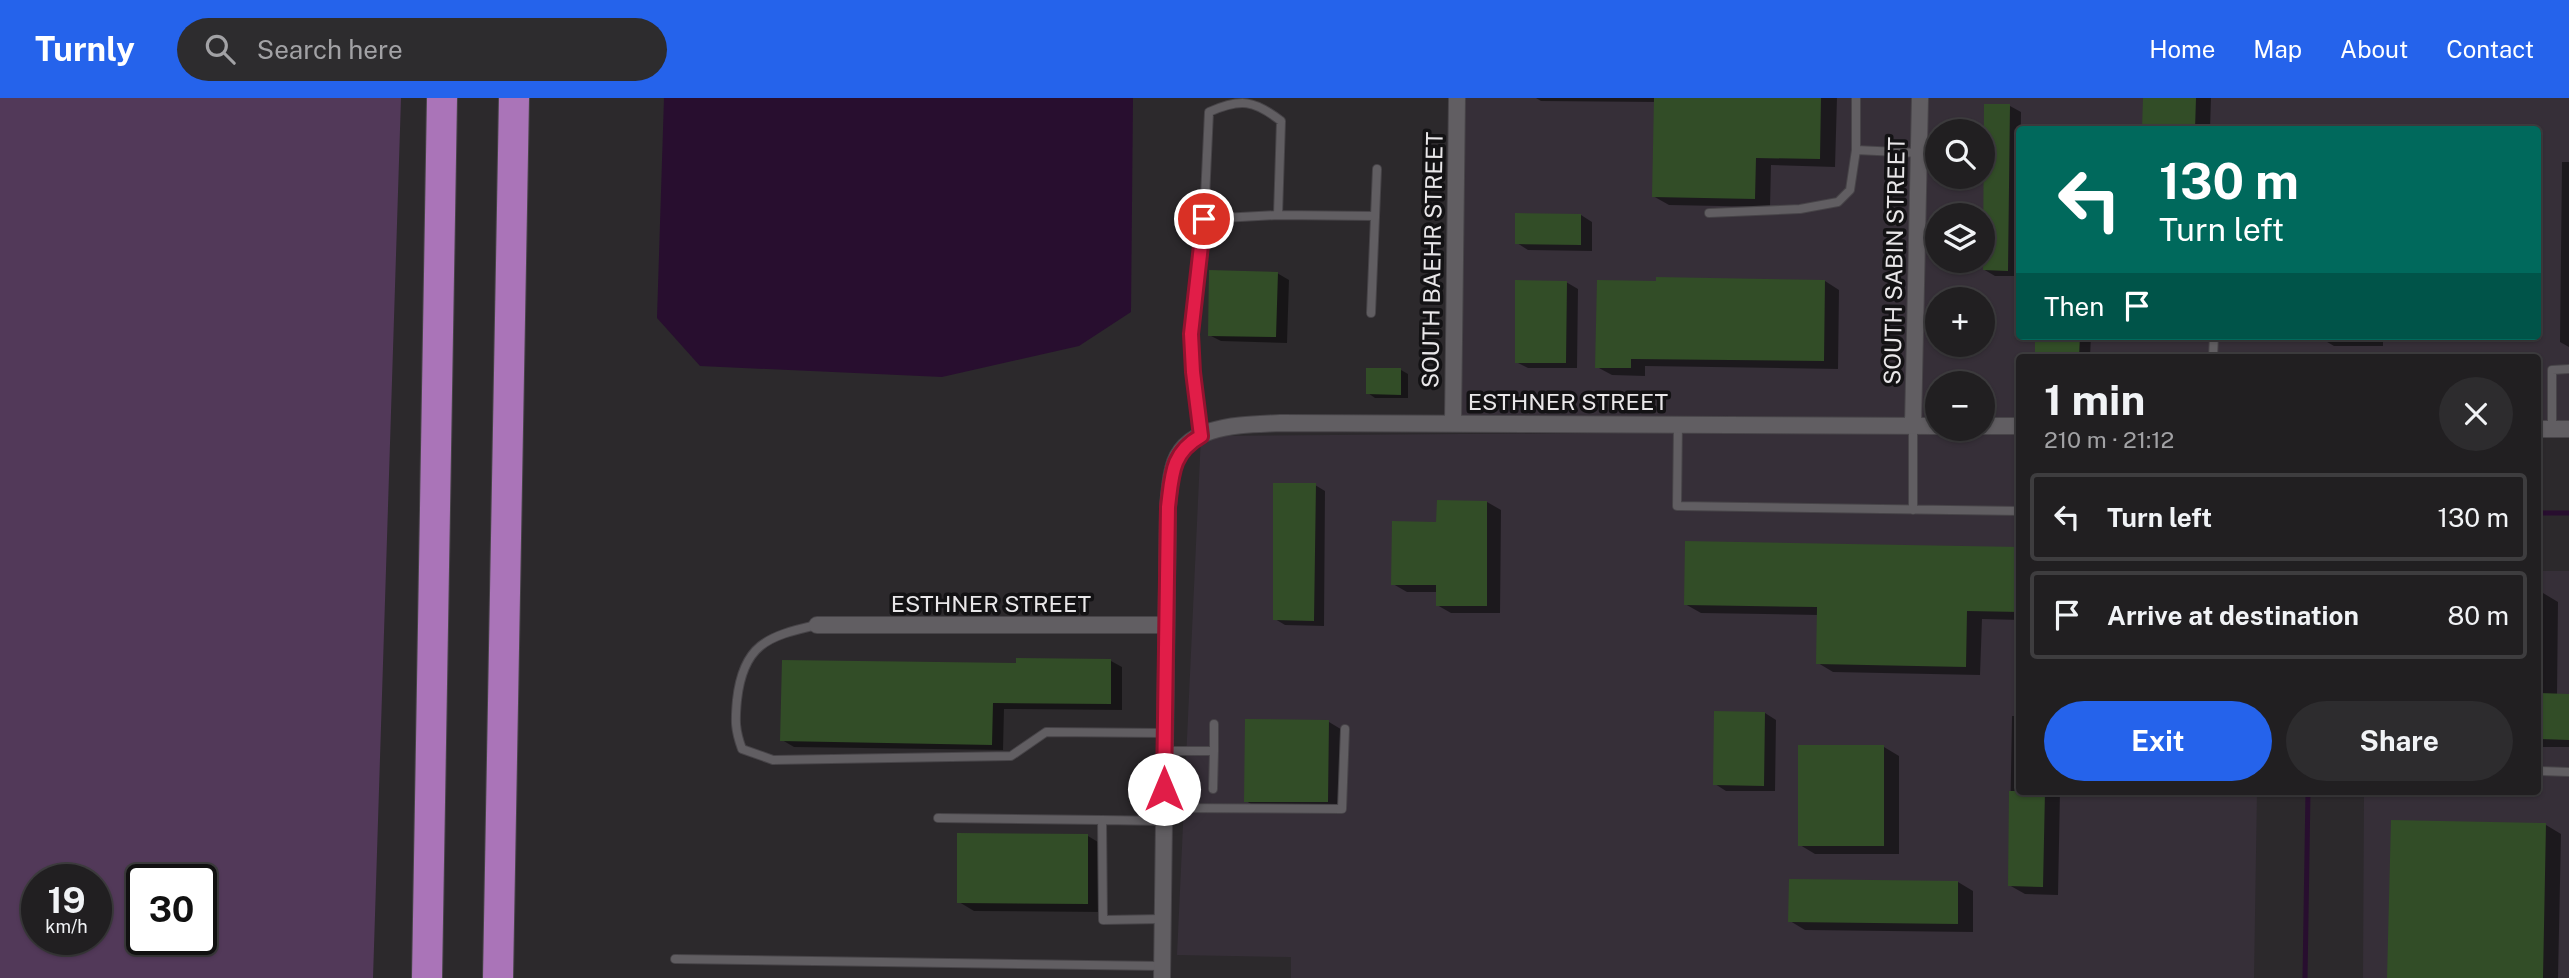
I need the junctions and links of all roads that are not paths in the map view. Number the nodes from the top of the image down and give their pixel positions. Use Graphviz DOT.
graph roads {
  1 [pos="442,98"];
  2 [pos="514,98"];
  3 [pos="1457,98"];
  4 [pos="1856,98"];
  5 [pos="1920,98"];
  6 [pos="1856,150"];
  7 [pos="1919,153"];
  8 [pos="1377,169"];
  9 [pos="1709,213"];
  10 [pos="1278,215"];
  11 [pos="1374,216"];
  12 [pos="1204,219"];
  13 [pos="1371,313"];
  14 [pos="2569,369"];
  15 [pos="1453,423"];
  16 [pos="1678,424"];
  17 [pos="1913,426"];
  18 [pos="1925,426"];
  19 [pos="1995,426"];
  20 [pos="2016,426"];
  21 [pos="2544,429"];
  22 [pos="2569,429"];
  23 [pos="1201,436"];
  24 [pos="1913,510"];
  25 [pos="2016,512"];
  26 [pos="817,625"];
  27 [pos="1166,625"];
  28 [pos="1214,724"];
  29 [pos="1345,729"];
  30 [pos="1164,733"];
  31 [pos="1164,751"];
  32 [pos="1214,751"];
  33 [pos="2541,771"];
  34 [pos="2569,772"];
  35 [pos="1213,789"];
  36 [pos="1164,815"];
  37 [pos="938,818"];
  38 [pos="1102,820"];
  39 [pos="1162,919"];
  40 [pos="675,959"];
  41 [pos="1162,972"];
  42 [pos="427,978"];
  43 [pos="498,978"];
  1 -- 42 [label="highway"];
  2 -- 43 [label="highway"];
  3 -- 15 [label="street, SOUTH BAEHR STREET"];
  4 -- 6 [label="lane"];
  5 -- 7 [label="street, SOUTH SABIN STREET"];
  6 -- 7 [label="lane"];
  6 -- 9 [label="lane"];
  7 -- 17 [label="street, SOUTH SABIN STREET"];
  8 -- 11 [label="lane"];
  10 -- 11 [label="lane"];
  10 -- 12 [label="lane"];
  10 -- 12 [label="lane"];
  11 -- 13 [label="lane"];
  12 -- 23 [label="lane"];
  14 -- 21 [label="lane"];
  15 -- 16 [label="street, ESTHNER STREET"];
  15 -- 23 [label="street, ESTHNER STREET"];
  16 -- 17 [label="street, ESTHNER STREET"];
  16 -- 24 [label="lane"];
  17 -- 18 [label="street, ESTHNER STREET"];
  17 -- 24 [label="lane"];
  19 -- 20 [label="street"];
  21 -- 22 [label="street"];
  23 -- 27 [label="street"];
  24 -- 25 [label="lane"];
  26 -- 27 [label="street, ESTHNER STREET"];
  26 -- 30 [label="lane"];
  27 -- 30 [label="street"];
  28 -- 32 [label="lane"];
  29 -- 36 [label="lane"];
  30 -- 31 [label="street"];
  31 -- 32 [label="lane"];
  31 -- 36 [label="street"];
  32 -- 35 [label="lane"];
  33 -- 34 [label="lane"];
  36 -- 38 [label="lane"];
  36 -- 39 [label="street"];
  37 -- 38 [label="lane"];
  38 -- 39 [label="lane"];
  39 -- 41 [label="street"];
  40 -- 41 [label="lane"];
}
